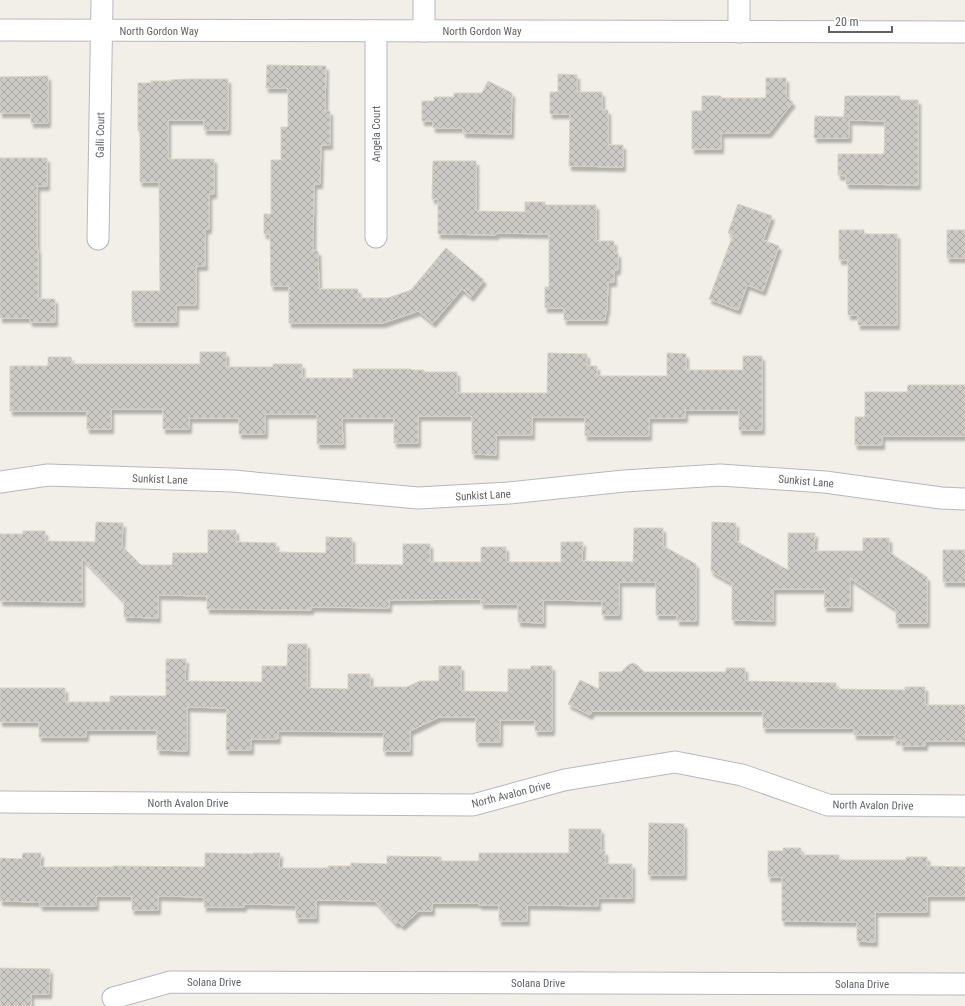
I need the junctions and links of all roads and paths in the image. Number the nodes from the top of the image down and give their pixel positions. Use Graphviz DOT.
graph roads {
  1 [pos="102,0"];
  2 [pos="424,0"];
  3 [pos="739,0"];
  4 [pos="0,30"];
  5 [pos="102,31"];
  6 [pos="376,31"];
  7 [pos="424,31"];
  8 [pos="739,32"];
  9 [pos="965,32"];
  10 [pos="376,237"];
  11 [pos="98,239"];
  12 [pos="0,482"];
  13 [pos="965,499"];
  14 [pos="0,802"];
  15 [pos="965,806"];
  16 [pos="965,984"];
  17 [pos="113,998"];
  1 -- 5 [label="street, Galli Court"];
  2 -- 7 [label="street"];
  3 -- 8 [label="street"];
  4 -- 5 [label="street, North Gordon Way"];
  5 -- 6 [label="street, North Gordon Way"];
  5 -- 11 [label="street, Galli Court"];
  6 -- 7 [label="street, North Gordon Way"];
  6 -- 10 [label="street, Angela Court"];
  7 -- 8 [label="street, North Gordon Way"];
  8 -- 9 [label="street, North Gordon Way"];
  12 -- 13 [label="street, Sunkist Lane"];
  14 -- 15 [label="street, North Avalon Drive"];
  16 -- 17 [label="street, Solana Drive"];
}
